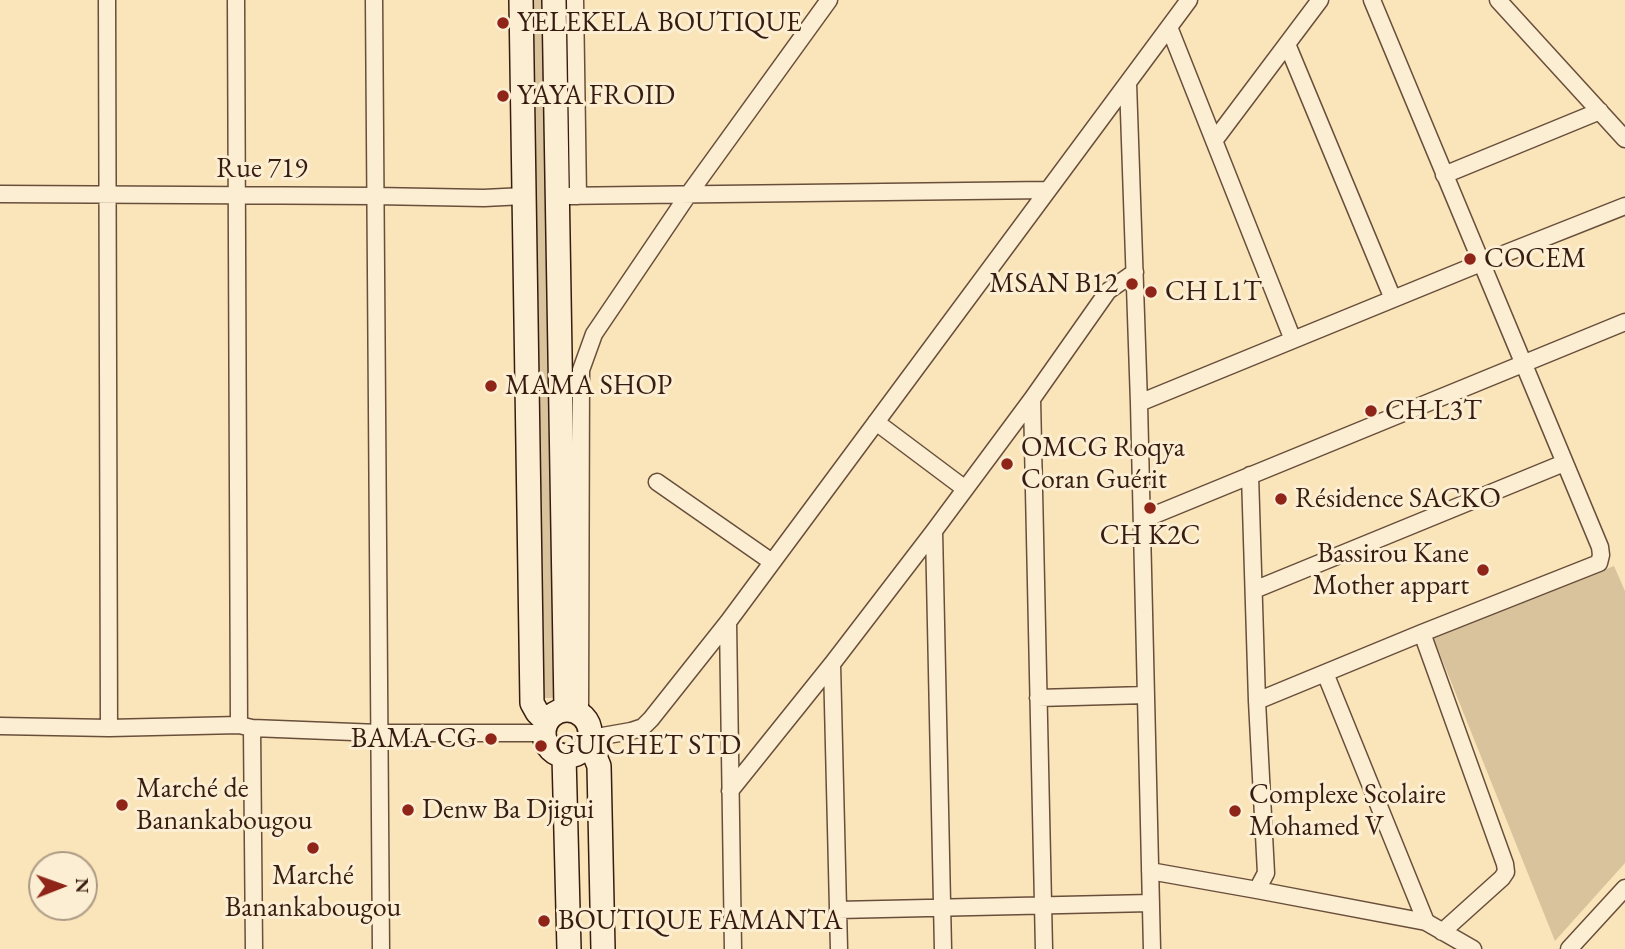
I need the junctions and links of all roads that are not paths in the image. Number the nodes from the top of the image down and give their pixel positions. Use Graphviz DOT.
graph roads {
  1 [pos="107,0"];
  2 [pos="236,0"];
  3 [pos="374,0"];
  4 [pos="521,0"];
  5 [pos="554,0"];
  6 [pos="575,0"];
  7 [pos="829,0"];
  8 [pos="1189,0"];
  9 [pos="1320,0"];
  10 [pos="1371,0"];
  11 [pos="1498,0"];
  12 [pos="1168,27"];
  13 [pos="1287,44"];
  14 [pos="1128,83"];
  15 [pos="1600,111"];
  16 [pos="1625,139"];
  17 [pos="1214,141"];
  18 [pos="1444,175"];
  19 [pos="1048,190"];
  20 [pos="0,194"];
  21 [pos="107,194"];
  22 [pos="236,195"];
  23 [pos="375,195"];
  24 [pos="688,195"];
  25 [pos="524,196"];
  26 [pos="568,196"];
  27 [pos="1625,206"];
  28 [pos="1481,263"];
  29 [pos="1135,272"];
  30 [pos="1393,299"];
  31 [pos="1625,322"];
  32 [pos="1293,340"];
  33 [pos="1523,364"];
  34 [pos="1032,399"];
  35 [pos="1139,403"];
  36 [pos="876,422"];
  37 [pos="1564,463"];
  38 [pos="1250,475"];
  39 [pos="657,482"];
  40 [pos="964,488"];
  41 [pos="1142,520"];
  42 [pos="934,531"];
  43 [pos="772,562"];
  44 [pos="1254,590"];
  45 [pos="727,621"];
  46 [pos="1422,633"];
  47 [pos="832,664"];
  48 [pos="1325,673"];
  49 [pos="1146,695"];
  50 [pos="1038,698"];
  51 [pos="1257,701"];
  52 [pos="573,710"];
  53 [pos="0,726"];
  54 [pos="246,727"];
  55 [pos="545,727"];
  56 [pos="109,728"];
  57 [pos="379,733"];
  58 [pos="588,743"];
  59 [pos="564,756"];
  60 [pos="730,792"];
  61 [pos="1150,871"];
  62 [pos="1257,890"];
  63 [pos="1623,896"];
  64 [pos="1151,903"];
  65 [pos="1043,905"];
  66 [pos="942,908"];
  67 [pos="838,910"];
  68 [pos="1426,922"];
  69 [pos="1442,932"];
  70 [pos="254,949"];
  71 [pos="381,949"];
  72 [pos="569,949"];
  73 [pos="603,949"];
  74 [pos="733,949"];
  75 [pos="839,949"];
  76 [pos="943,949"];
  77 [pos="1044,949"];
  78 [pos="1152,949"];
  79 [pos="1473,949"];
  80 [pos="1569,949"];
  1 -- 21 [label="street"];
  2 -- 22 [label="street"];
  3 -- 23 [label="street"];
  4 -- 25 [label="main road"];
  5 -- 26 [label="main road"];
  6 -- 26 [label="street"];
  7 -- 24 [label="street"];
  8 -- 12 [label="street"];
  9 -- 13 [label="street"];
  10 -- 18 [label="street"];
  11 -- 15 [label="street"];
  12 -- 14 [label="street"];
  12 -- 17 [label="street"];
  13 -- 17 [label="street"];
  13 -- 30 [label="street"];
  14 -- 19 [label="street"];
  14 -- 29 [label="street"];
  15 -- 16 [label="street"];
  15 -- 18 [label="street"];
  17 -- 32 [label="street"];
  18 -- 28 [label="street"];
  19 -- 24 [label="street"];
  19 -- 36 [label="street"];
  20 -- 21 [label="street, Rue 719"];
  21 -- 22 [label="street, Rue 719"];
  21 -- 56 [label="street"];
  22 -- 23 [label="street, Rue 719"];
  22 -- 54 [label="street"];
  23 -- 25 [label="street, Rue 719"];
  23 -- 57 [label="street"];
  24 -- 26 [label="street"];
  24 -- 52 [label="street"];
  25 -- 55 [label="main road"];
  26 -- 52 [label="main road"];
  27 -- 28 [label="street"];
  28 -- 30 [label="street"];
  28 -- 33 [label="street"];
  29 -- 34 [label="street"];
  29 -- 35 [label="street"];
  30 -- 32 [label="street"];
  31 -- 33 [label="street"];
  32 -- 35 [label="street"];
  33 -- 37 [label="street"];
  33 -- 38 [label="street"];
  34 -- 40 [label="street"];
  34 -- 50 [label="street"];
  35 -- 41 [label="street"];
  36 -- 40 [label="street"];
  36 -- 43 [label="street"];
  37 -- 44 [label="street"];
  37 -- 46 [label="street"];
  38 -- 41 [label="street"];
  38 -- 44 [label="street"];
  39 -- 43 [label="street"];
  40 -- 42 [label="street"];
  41 -- 49 [label="street"];
  42 -- 47 [label="street"];
  42 -- 66 [label="street"];
  43 -- 45 [label="street"];
  44 -- 51 [label="street"];
  45 -- 58 [label="street"];
  45 -- 60 [label="street"];
  46 -- 48 [label="street"];
  46 -- 69 [label="street"];
  47 -- 60 [label="street"];
  47 -- 67 [label="street"];
  48 -- 51 [label="street"];
  48 -- 68 [label="street"];
  49 -- 50 [label="street"];
  49 -- 61 [label="street"];
  50 -- 65 [label="street"];
  51 -- 62 [label="street"];
  52 -- 55 [label="main road"];
  52 -- 58 [label="main road"];
  53 -- 56 [label="street"];
  54 -- 56 [label="street"];
  54 -- 57 [label="street"];
  54 -- 70 [label="street"];
  55 -- 57 [label="street"];
  55 -- 59 [label="main road"];
  57 -- 71 [label="street"];
  58 -- 59 [label="main road"];
  58 -- 73 [label="main road"];
  59 -- 72 [label="main road"];
  60 -- 74 [label="street"];
  61 -- 62 [label="street"];
  61 -- 64 [label="street"];
  62 -- 68 [label="street"];
  63 -- 80 [label="street"];
  64 -- 65 [label="street"];
  64 -- 78 [label="street"];
  65 -- 66 [label="street"];
  65 -- 77 [label="street"];
  66 -- 67 [label="street"];
  66 -- 76 [label="street"];
  67 -- 75 [label="street"];
  68 -- 69 [label="street"];
  69 -- 79 [label="street"];
}
